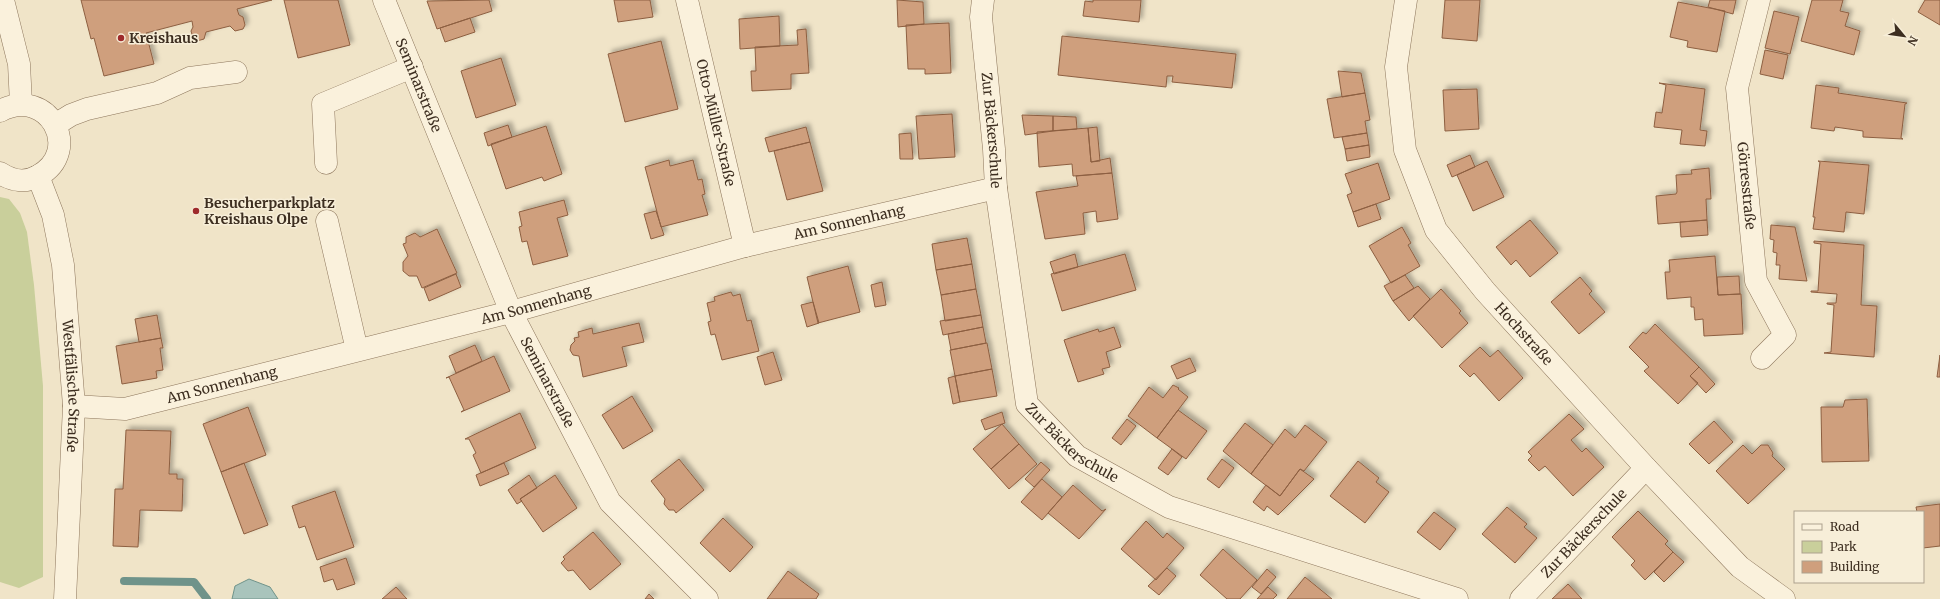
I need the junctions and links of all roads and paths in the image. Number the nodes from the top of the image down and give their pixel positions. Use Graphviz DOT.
graph roads {
  1 [pos="3,0"];
  2 [pos="384,0"];
  3 [pos="687,0"];
  4 [pos="983,0"];
  5 [pos="1406,0"];
  6 [pos="1759,0"];
  7 [pos="412,67"];
  8 [pos="236,72"];
  9 [pos="21,104"];
  10 [pos="0,111"];
  11 [pos="55,125"];
  12 [pos="326,163"];
  13 [pos="0,173"];
  14 [pos="38,176"];
  15 [pos="996,188"];
  16 [pos="327,221"];
  17 [pos="745,246"];
  18 [pos="511,312"];
  19 [pos="357,350"];
  20 [pos="1762,358"];
  21 [pos="74,406"];
  22 [pos="1646,468"];
  23 [pos="65,599"];
  24 [pos="707,599"];
  25 [pos="1457,599"];
  26 [pos="1521,599"];
  27 [pos="1784,599"];
  1 -- 9 [label="street"];
  2 -- 7 [label="street, Seminarstraße"];
  3 -- 17 [label="street, Otto-Müller-Straße"];
  4 -- 15 [label="street, Zur Bäckerschule"];
  5 -- 22 [label="street, Hochstraße"];
  6 -- 20 [label="street, Görresstraße"];
  7 -- 12 [label="street"];
  7 -- 18 [label="street, Seminarstraße"];
  8 -- 11 [label="street"];
  9 -- 10 [label="street"];
  9 -- 11 [label="street"];
  11 -- 14 [label="street"];
  13 -- 14 [label="street"];
  14 -- 21 [label="street, Westfälische Straße"];
  15 -- 17 [label="street, Am Sonnenhang"];
  15 -- 25 [label="street, Zur Bäckerschule"];
  16 -- 19 [label="street"];
  17 -- 18 [label="street, Am Sonnenhang"];
  18 -- 19 [label="street, Am Sonnenhang"];
  18 -- 24 [label="street, Seminarstraße"];
  19 -- 21 [label="street, Am Sonnenhang"];
  21 -- 23 [label="street, Westfälische Straße"];
  22 -- 26 [label="street, Zur Bäckerschule"];
  22 -- 27 [label="street, Hochstraße"];
}
